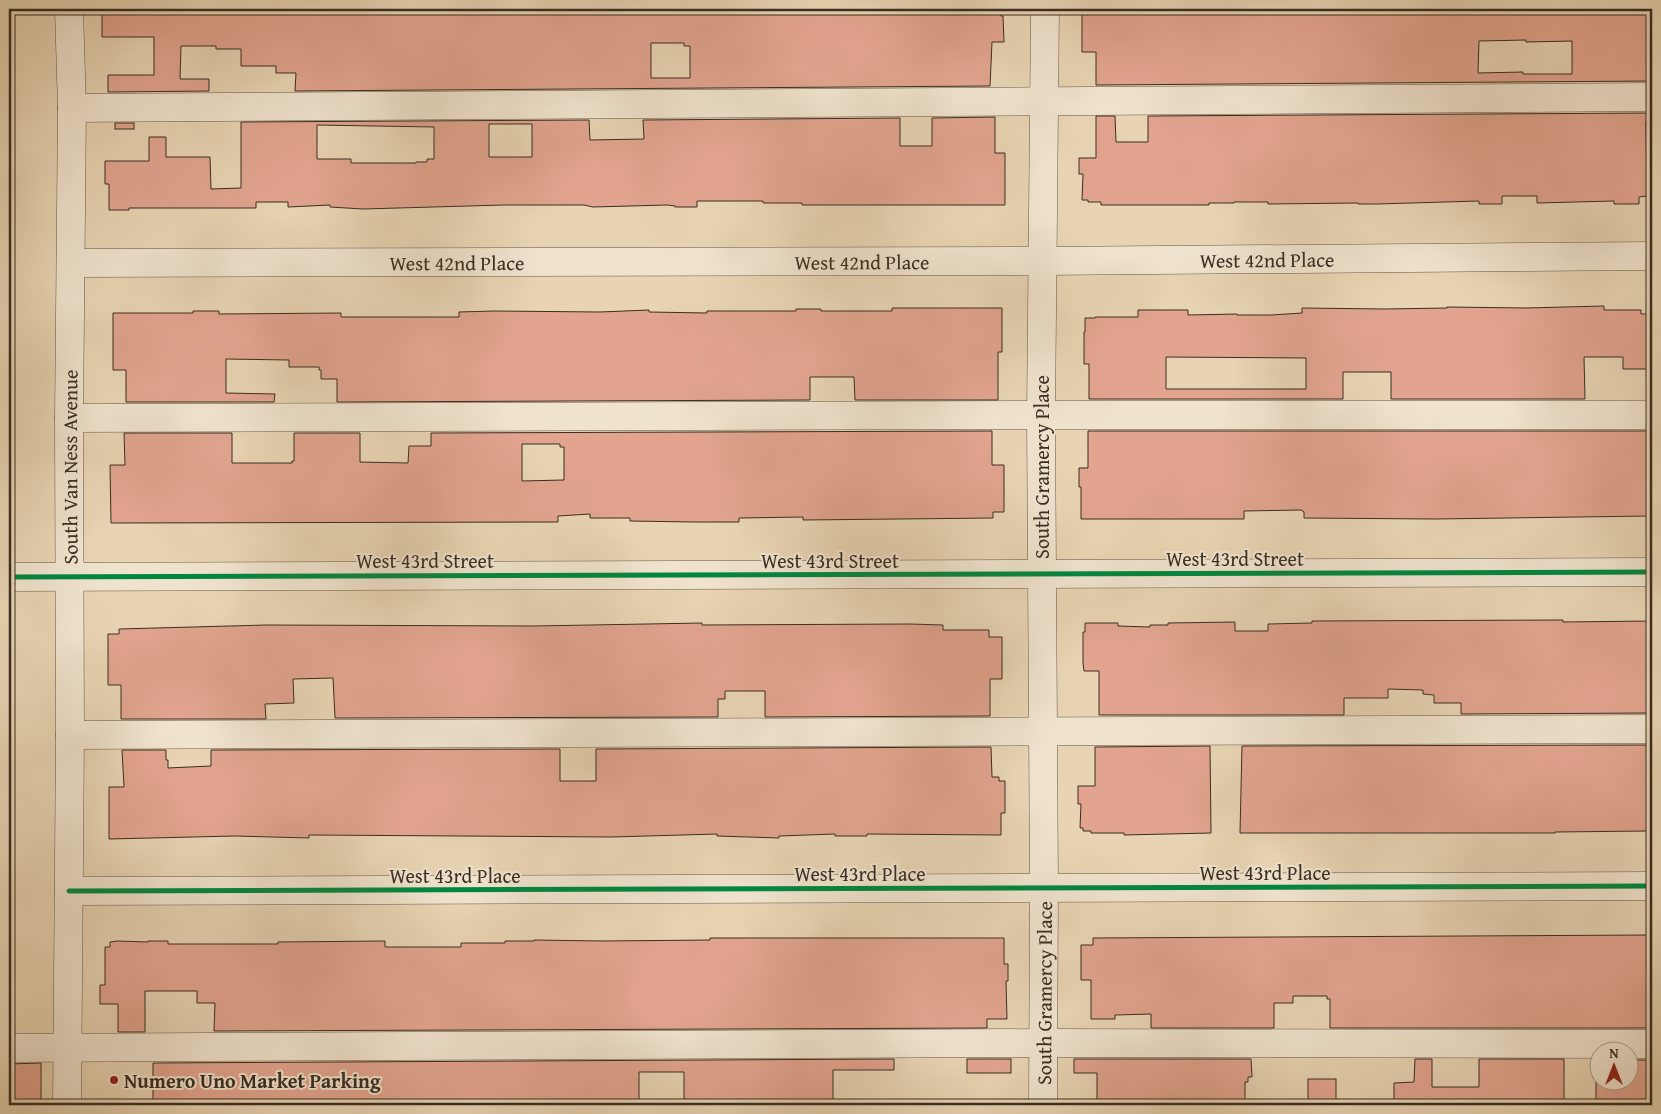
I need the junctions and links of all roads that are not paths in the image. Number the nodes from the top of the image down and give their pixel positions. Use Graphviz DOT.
graph roads {
  1 [pos="69,9"];
  2 [pos="1045,9"];
  3 [pos="1652,97"];
  4 [pos="1045,101"];
  5 [pos="72,108"];
  6 [pos="1652,256"];
  7 [pos="1042,261"];
  8 [pos="71,264"];
  9 [pos="1042,415"];
  10 [pos="1652,415"];
  11 [pos="69,418"];
  12 [pos="1652,572"];
  13 [pos="1041,574"];
  14 [pos="9,576"];
  15 [pos="69,576"];
  16 [pos="1652,729"];
  17 [pos="1042,731"];
  18 [pos="70,735"];
  19 [pos="1652,886"];
  20 [pos="1044,887"];
  21 [pos="69,891"];
  22 [pos="1042,1043"];
  23 [pos="1652,1044"];
  24 [pos="9,1048"];
  25 [pos="67,1049"];
  26 [pos="68,1105"];
  27 [pos="1043,1105"];
  1 -- 5 [label="street, South Van Ness Avenue"];
  2 -- 4 [label="street, South Gramercy Place"];
  3 -- 4 [label="street"];
  4 -- 5 [label="street"];
  4 -- 7 [label="street, South Gramercy Place"];
  5 -- 8 [label="street, South Van Ness Avenue"];
  6 -- 7 [label="street, West 42nd Place"];
  7 -- 8 [label="street, West 42nd Place"];
  7 -- 9 [label="street, South Gramercy Place"];
  8 -- 11 [label="street, South Van Ness Avenue"];
  9 -- 10 [label="street"];
  9 -- 11 [label="street"];
  9 -- 13 [label="street, South Gramercy Place"];
  11 -- 15 [label="street, South Van Ness Avenue"];
  12 -- 13 [label="street, West 43rd Street"];
  13 -- 15 [label="street, West 43rd Street"];
  13 -- 17 [label="street, South Gramercy Place"];
  14 -- 15 [label="street, West 43rd Street"];
  15 -- 18 [label="street, South Van Ness Avenue"];
  16 -- 17 [label="street"];
  17 -- 18 [label="street"];
  17 -- 20 [label="street, South Gramercy Place"];
  18 -- 21 [label="street, South Van Ness Avenue"];
  19 -- 20 [label="street, West 43rd Place"];
  20 -- 21 [label="street, West 43rd Place"];
  20 -- 22 [label="street, South Gramercy Place"];
  21 -- 25 [label="street, South Van Ness Avenue"];
  22 -- 23 [label="street"];
  22 -- 25 [label="street"];
  22 -- 27 [label="street, South Gramercy Place"];
  24 -- 25 [label="street"];
  25 -- 26 [label="street, South Van Ness Avenue"];
}
